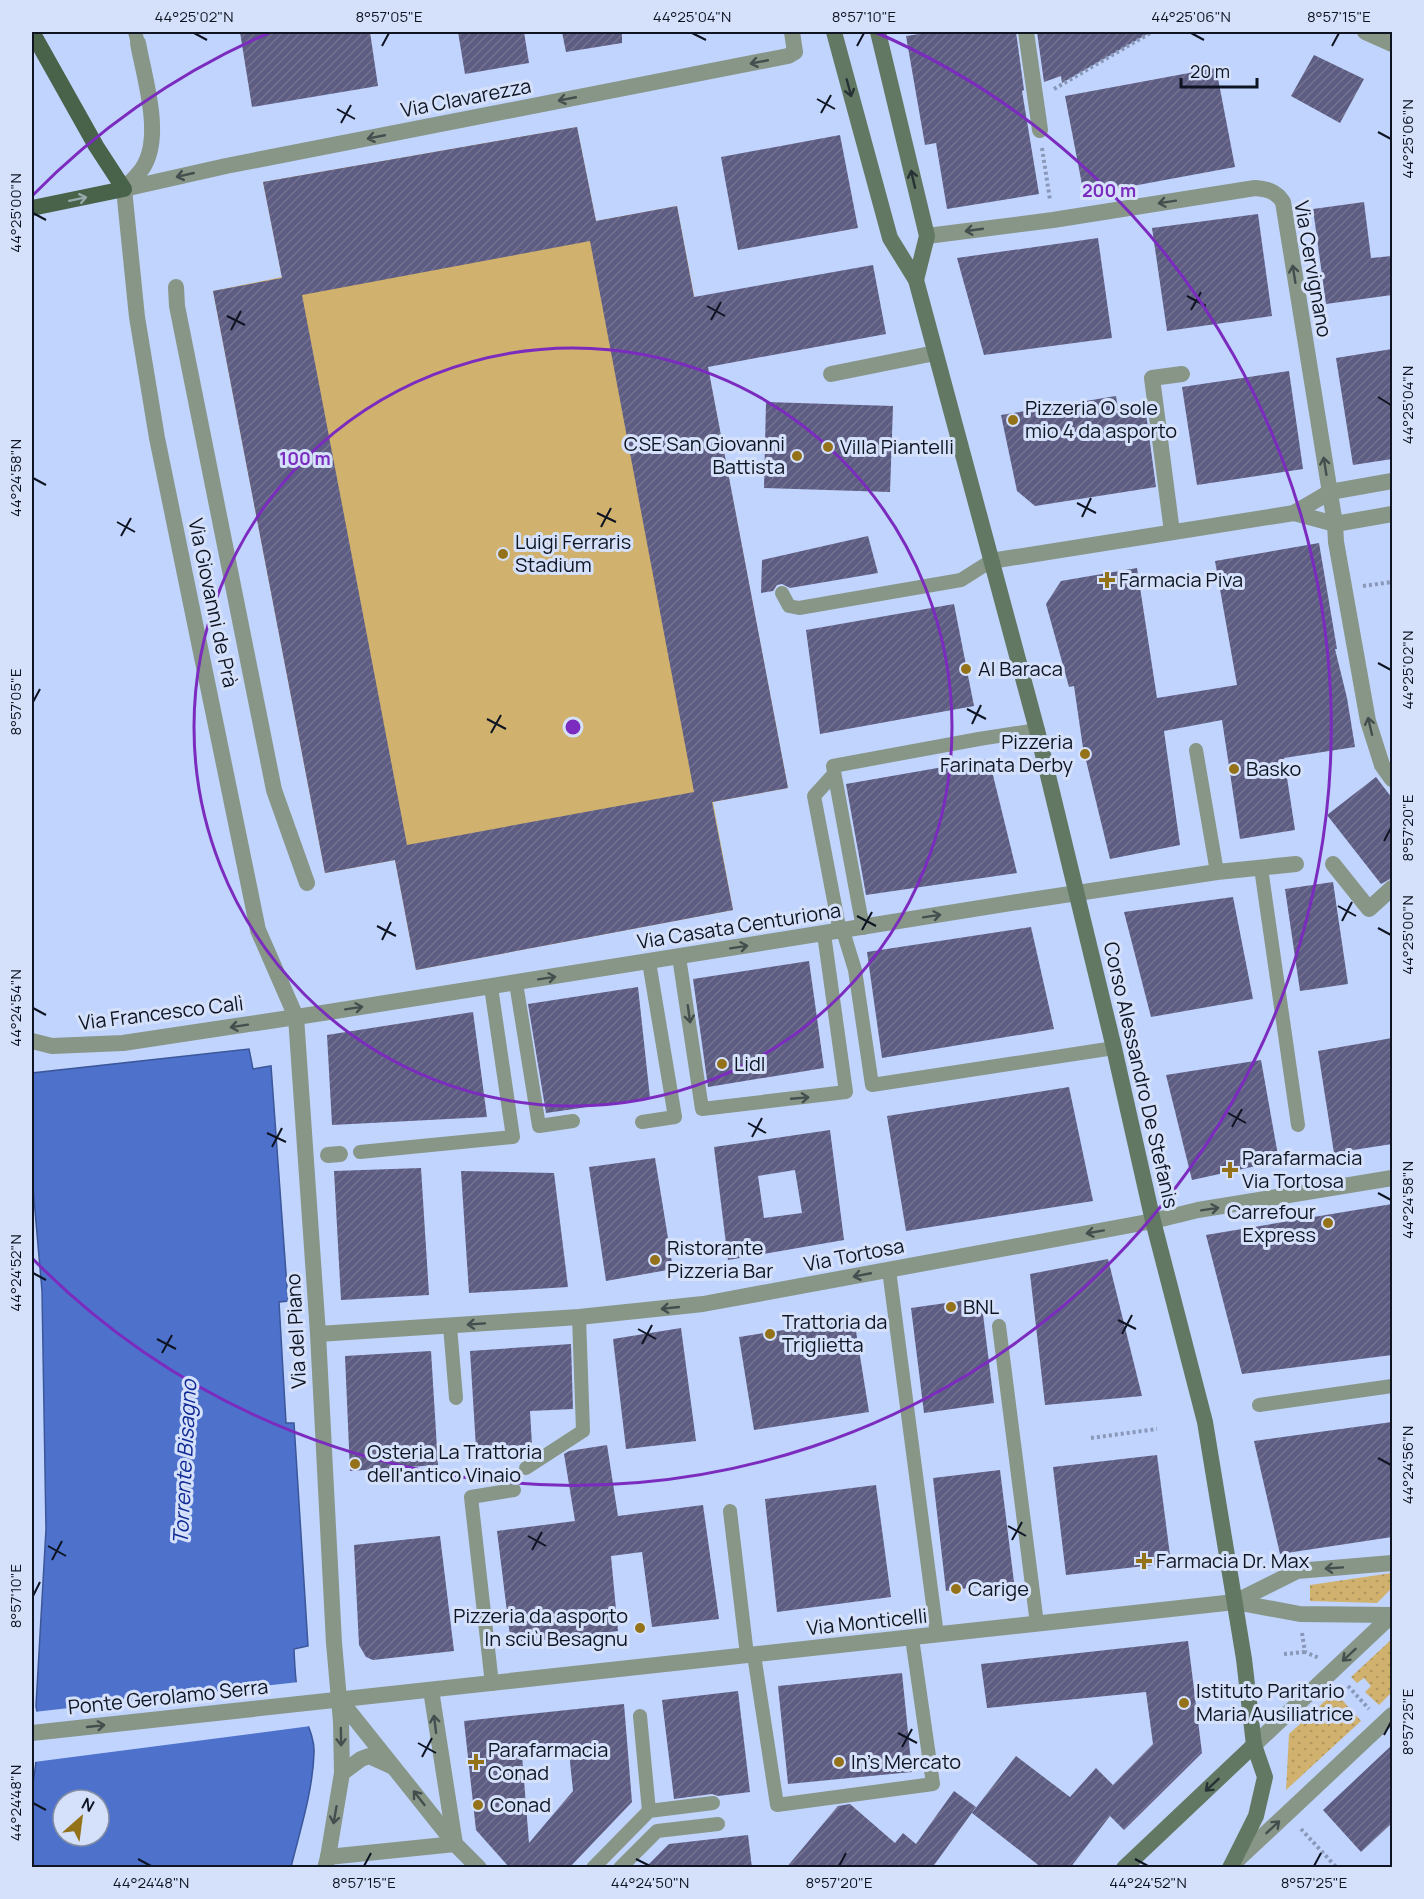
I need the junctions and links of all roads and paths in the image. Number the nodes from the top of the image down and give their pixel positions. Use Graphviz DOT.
graph roads {
  1 [pos="32,32"];
  2 [pos="792,32"];
  3 [pos="834,32"];
  4 [pos="878,32"];
  5 [pos="1026,32"];
  6 [pos="1152,32"];
  7 [pos="1365,32"];
  8 [pos="136,37"];
  9 [pos="1392,44"];
  10 [pos="1035,100"];
  11 [pos="1040,130"];
  12 [pos="124,189"];
  13 [pos="32,208"];
  14 [pos="1053,220"];
  15 [pos="927,236"];
  16 [pos="916,280"];
  17 [pos="176,287"];
  18 [pos="935,353"];
  19 [pos="831,374"];
  20 [pos="1182,374"];
  21 [pos="1392,481"];
  22 [pos="1330,492"];
  23 [pos="1294,513"];
  24 [pos="1392,514"];
  25 [pos="1335,524"];
  26 [pos="1172,532"];
  27 [pos="991,561"];
  28 [pos="1392,582"];
  29 [pos="1344,589"];
  30 [pos="782,593"];
  31 [pos="1036,730"];
  32 [pos="1196,750"];
  33 [pos="834,774"];
  34 [pos="1392,779"];
  35 [pos="1296,864"];
  36 [pos="1333,864"];
  37 [pos="1261,868"];
  38 [pos="1217,872"];
  39 [pos="308,883"];
  40 [pos="1392,888"];
  41 [pos="1077,894"];
  42 [pos="863,927"];
  43 [pos="836,932"];
  44 [pos="679,957"];
  45 [pos="649,962"];
  46 [pos="516,982"];
  47 [pos="491,987"];
  48 [pos="296,1017"];
  49 [pos="32,1041"];
  50 [pos="1114,1048"];
  51 [pos="573,1121"];
  52 [pos="642,1122"];
  53 [pos="1298,1125"];
  54 [pos="360,1152"];
  55 [pos="1392,1178"];
  56 [pos="1153,1221"];
  57 [pos="889,1270"];
  58 [pos="579,1317"];
  59 [pos="450,1326"];
  60 [pos="999,1326"];
  61 [pos="318,1334"];
  62 [pos="1392,1386"];
  63 [pos="456,1398"];
  64 [pos="1259,1405"];
  65 [pos="1157,1429"];
  66 [pos="1091,1438"];
  67 [pos="526,1468"];
  68 [pos="514,1490"];
  69 [pos="730,1511"];
  70 [pos="1392,1563"];
  71 [pos="1234,1602"];
  72 [pos="1392,1615"];
  73 [pos="1037,1624"];
  74 [pos="1301,1629"];
  75 [pos="937,1635"];
  76 [pos="912,1638"];
  77 [pos="1305,1652"];
  78 [pos="1284,1654"];
  79 [pos="751,1655"];
  80 [pos="1319,1658"];
  81 [pos="1345,1683"];
  82 [pos="492,1684"];
  83 [pos="431,1690"];
  84 [pos="340,1700"];
  85 [pos="1372,1712"];
  86 [pos="1392,1715"];
  87 [pos="640,1716"];
  88 [pos="32,1733"];
  89 [pos="1254,1744"];
  90 [pos="394,1767"];
  91 [pos="342,1773"];
  92 [pos="713,1803"];
  93 [pos="649,1811"];
  94 [pos="1295,1823"];
  95 [pos="718,1824"];
  96 [pos="455,1844"];
  97 [pos="326,1862"];
  98 [pos="1231,1867"];
  99 [pos="479,1868"];
  100 [pos="593,1868"];
  101 [pos="620,1868"];
  102 [pos="1124,1868"];
  103 [pos="1337,1868"];
  1 -- 12 [label="main road"];
  2 -- 12 [label="street, Via Clavarezza, one-way"];
  3 -- 16 [label="main road, Corso Alessandro De Stefanis, one-way"];
  15 -- 4 [label="main road, Corso Alessandro De Stefanis, one-way"];
  5 -- 10 [label="street"];
  6 -- 10 [label="path"];
  7 -- 9 [label="street"];
  8 -- 12 [label="street"];
  10 -- 11 [label="street"];
  11 -- 14 [label="path"];
  13 -- 12 [label="main road, one-way"];
  12 -- 48 [label="street, Via Giovanni de Prà"];
  14 -- 15 [label="street, Via Cervignano, one-way"];
  22 -- 14 [label="street, Via Cervignano, one-way"];
  15 -- 16 [label="main road, Corso Alessandro De Stefanis"];
  16 -- 18 [label="main road, Corso Alessandro De Stefanis"];
  17 -- 39 [label="street"];
  18 -- 19 [label="street"];
  18 -- 27 [label="main road, Corso Alessandro De Stefanis"];
  20 -- 26 [label="street"];
  21 -- 22 [label="street"];
  22 -- 23 [label="street"];
  22 -- 25 [label="street, Via Cervignano"];
  23 -- 25 [label="street"];
  23 -- 26 [label="street"];
  24 -- 25 [label="street"];
  25 -- 29 [label="street, Via Cervignano"];
  26 -- 27 [label="street"];
  27 -- 30 [label="lane"];
  27 -- 31 [label="main road, Corso Alessandro De Stefanis"];
  28 -- 29 [label="path"];
  34 -- 29 [label="street, Via Cervignano, one-way"];
  31 -- 33 [label="lane"];
  31 -- 41 [label="main road, Corso Alessandro De Stefanis"];
  32 -- 38 [label="lane"];
  33 -- 42 [label="lane"];
  33 -- 43 [label="lane"];
  35 -- 37 [label="street, Via Casata Centuriona"];
  36 -- 40 [label="street"];
  37 -- 38 [label="street, Via Casata Centuriona"];
  37 -- 53 [label="lane"];
  38 -- 41 [label="street, Via Casata Centuriona"];
  42 -- 41 [label="street, Via Casata Centuriona, one-way"];
  41 -- 50 [label="main road, Corso Alessandro De Stefanis"];
  42 -- 43 [label="street, Via Casata Centuriona"];
  44 -- 43 [label="street, Via Casata Centuriona, one-way"];
  44 -- 43 [label="lane, one-way"];
  43 -- 50 [label="lane"];
  44 -- 45 [label="street, Via Casata Centuriona"];
  46 -- 45 [label="street, Via Casata Centuriona, one-way"];
  45 -- 52 [label="lane"];
  46 -- 47 [label="street, Via Casata Centuriona"];
  46 -- 51 [label="lane"];
  48 -- 47 [label="street, Via Casata Centuriona, one-way"];
  47 -- 54 [label="lane"];
  48 -- 49 [label="street, Via Francesco Calì, one-way"];
  48 -- 61 [label="street, Via del Piano"];
  50 -- 56 [label="main road, Corso Alessandro De Stefanis"];
  56 -- 55 [label="street, Via Tortosa, one-way"];
  56 -- 57 [label="street, Via Tortosa, one-way"];
  56 -- 71 [label="main road, Corso Alessandro De Stefanis"];
  57 -- 58 [label="street, Via Tortosa, one-way"];
  57 -- 75 [label="lane"];
  58 -- 59 [label="street, Via Tortosa, one-way"];
  58 -- 67 [label="lane"];
  59 -- 61 [label="street, Via Tortosa"];
  59 -- 63 [label="lane"];
  60 -- 73 [label="lane"];
  61 -- 84 [label="street, Via del Piano"];
  62 -- 64 [label="lane"];
  65 -- 66 [label="path"];
  68 -- 82 [label="lane"];
  69 -- 79 [label="lane"];
  70 -- 71 [label="street, Via Monticelli, one-way"];
  71 -- 72 [label="street"];
  71 -- 73 [label="street, Via Monticelli"];
  71 -- 89 [label="main road, Corso Alessandro De Stefanis"];
  72 -- 89 [label="street, one-way"];
  73 -- 75 [label="street, Via Monticelli"];
  74 -- 77 [label="path"];
  75 -- 76 [label="street, Via Monticelli"];
  76 -- 79 [label="street, Via Monticelli"];
  76 -- 79 [label="lane"];
  77 -- 78 [label="path"];
  77 -- 80 [label="path"];
  79 -- 82 [label="street, Via Monticelli"];
  81 -- 85 [label="path"];
  82 -- 83 [label="street, Via Monticelli"];
  83 -- 84 [label="street, Via Monticelli"];
  96 -- 83 [label="street, one-way"];
  88 -- 84 [label="street, Ponte Gerolamo Serra, one-way"];
  84 -- 90 [label="street"];
  84 -- 91 [label="street, Via del Piano, one-way"];
  98 -- 86 [label="street, one-way"];
  87 -- 93 [label="lane"];
  89 -- 98 [label="main road, Corso Alessandro De Stefanis"];
  89 -- 102 [label="main road, one-way"];
  90 -- 91 [label="street"];
  96 -- 90 [label="street, one-way"];
  91 -- 97 [label="street, Via del Piano, one-way"];
  92 -- 93 [label="lane"];
  93 -- 100 [label="lane"];
  94 -- 103 [label="path"];
  95 -- 101 [label="lane"];
  96 -- 97 [label="street"];
  96 -- 99 [label="street"];
}
